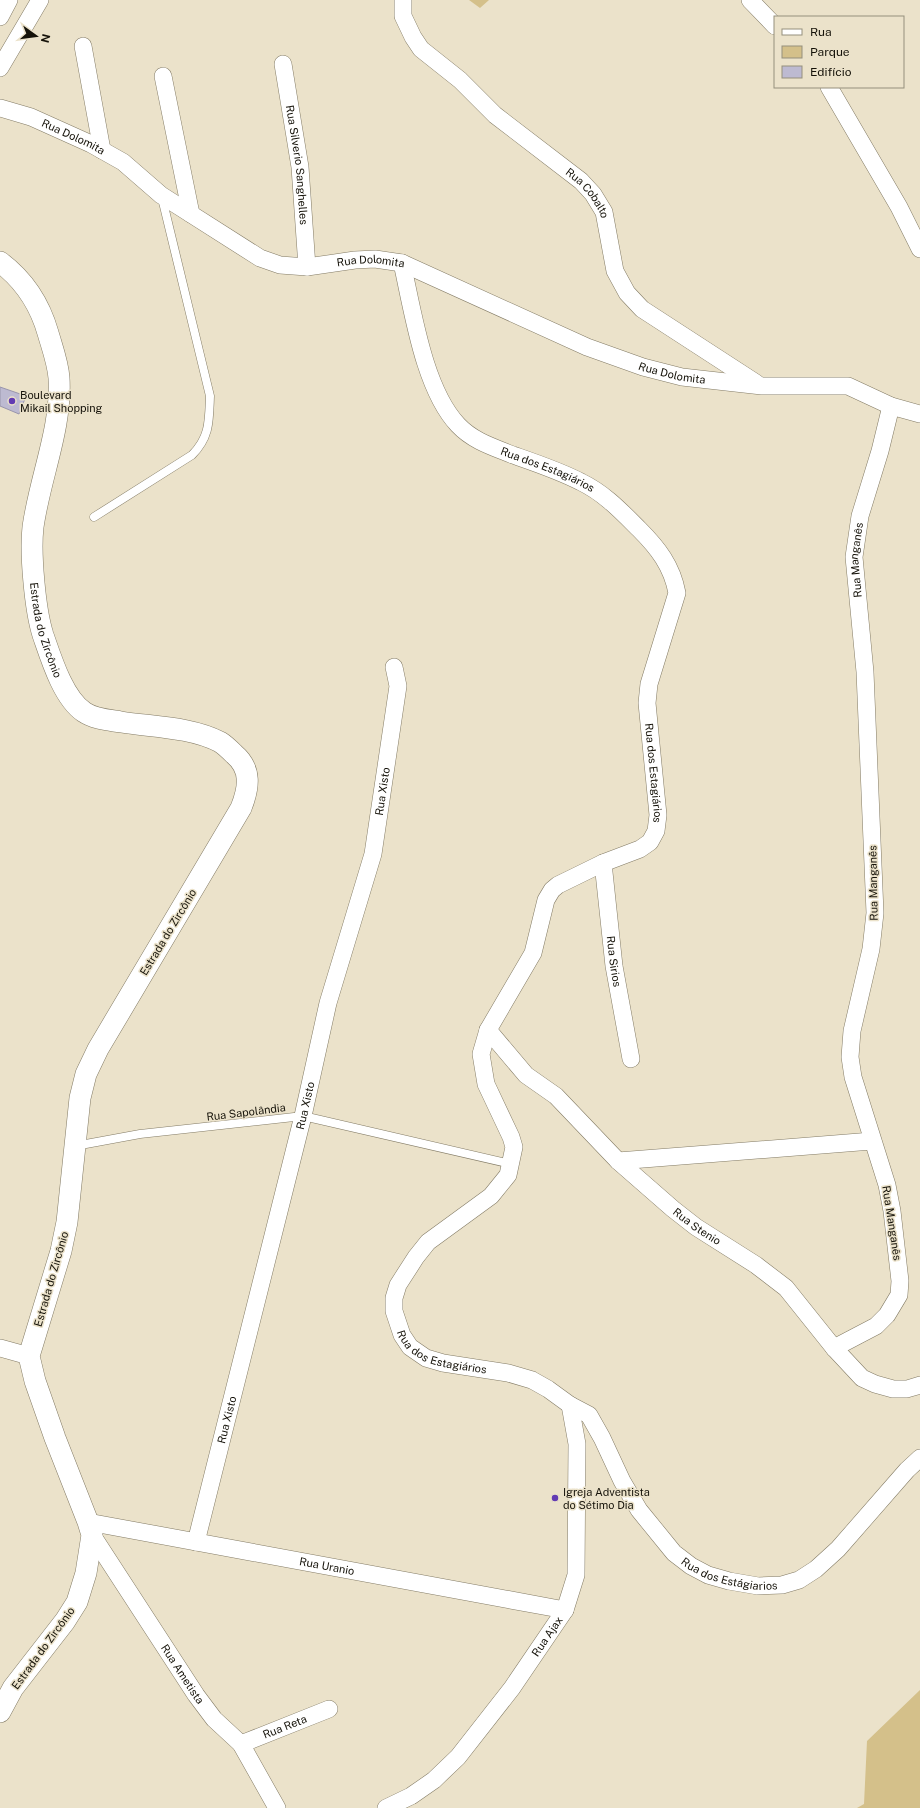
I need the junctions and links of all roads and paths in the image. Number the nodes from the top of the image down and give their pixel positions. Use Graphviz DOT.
graph roads {
  1 [pos="9,0"];
  2 [pos="40,0"];
  3 [pos="403,0"];
  4 [pos="750,0"];
  5 [pos="0,17"];
  6 [pos="774,25"];
  7 [pos="83,46"];
  8 [pos="282,64"];
  9 [pos="0,68"];
  10 [pos="163,76"];
  11 [pos="830,88"];
  12 [pos="0,108"];
  13 [pos="102,150"];
  14 [pos="161,195"];
  15 [pos="190,214"];
  16 [pos="920,248"];
  17 [pos="0,262"];
  18 [pos="402,263"];
  19 [pos="307,267"];
  20 [pos="762,386"];
  21 [pos="891,406"];
  22 [pos="920,414"];
  23 [pos="94,517"];
  24 [pos="394,667"];
  25 [pos="603,863"];
  26 [pos="488,1030"];
  27 [pos="631,1059"];
  28 [pos="302,1116"];
  29 [pos="872,1141"];
  30 [pos="74,1146"];
  31 [pos="618,1161"];
  32 [pos="511,1164"];
  33 [pos="0,1348"];
  34 [pos="834,1348"];
  35 [pos="29,1356"];
  36 [pos="920,1385"];
  37 [pos="570,1405"];
  38 [pos="920,1458"];
  39 [pos="90,1528"];
  40 [pos="196,1542"];
  41 [pos="566,1610"];
  42 [pos="329,1709"];
  43 [pos="0,1712"];
  44 [pos="240,1744"];
  45 [pos="277,1808"];
  46 [pos="386,1808"];
  1 -- 5 [label="street"];
  2 -- 9 [label="street"];
  3 -- 20 [label="street, Rua Cobalto"];
  4 -- 6 [label="street"];
  7 -- 13 [label="street"];
  8 -- 19 [label="street, Rua Silverio Sanghelles"];
  10 -- 15 [label="street"];
  11 -- 16 [label="street"];
  12 -- 13 [label="street, Rua Dolomita"];
  13 -- 14 [label="street, Rua Dolomita"];
  14 -- 15 [label="street, Rua Dolomita"];
  14 -- 23 [label="lane"];
  15 -- 19 [label="street, Rua Dolomita"];
  17 -- 30 [label="street, Estrada do Zircônio"];
  18 -- 19 [label="street, Rua Dolomita"];
  18 -- 20 [label="street, Rua Dolomita"];
  18 -- 25 [label="street, Rua dos Estagiários"];
  20 -- 21 [label="street"];
  21 -- 22 [label="street"];
  21 -- 29 [label="street, Rua Manganês"];
  24 -- 28 [label="street, Rua Xisto"];
  25 -- 26 [label="street, Rua dos Estagiários"];
  25 -- 27 [label="street, Rua Sirios"];
  26 -- 31 [label="street, Rua Stenio"];
  26 -- 32 [label="street, Rua dos Estagiários"];
  28 -- 30 [label="lane, Rua Sapolândia"];
  28 -- 32 [label="lane, Rua Sapolândia"];
  28 -- 40 [label="street, Rua Xisto"];
  29 -- 31 [label="street"];
  29 -- 34 [label="street, Rua Manganês"];
  30 -- 35 [label="street, Estrada do Zircônio"];
  31 -- 34 [label="street, Rua Stenio"];
  32 -- 37 [label="street, Rua dos Estagiários"];
  33 -- 35 [label="street"];
  34 -- 36 [label="street, Rua Stenio"];
  35 -- 39 [label="street"];
  37 -- 38 [label="street, Rua dos Estágiarios"];
  37 -- 41 [label="street, Rua Ajax"];
  39 -- 40 [label="street, Rua Uranio"];
  39 -- 43 [label="street, Estrada do Zircônio"];
  39 -- 44 [label="street, Rua Ametista"];
  40 -- 41 [label="street, Rua Uranio"];
  41 -- 46 [label="street, Rua Ajax"];
  42 -- 44 [label="street, Rua Reta"];
  44 -- 45 [label="street, Rua Ametista"];
}
